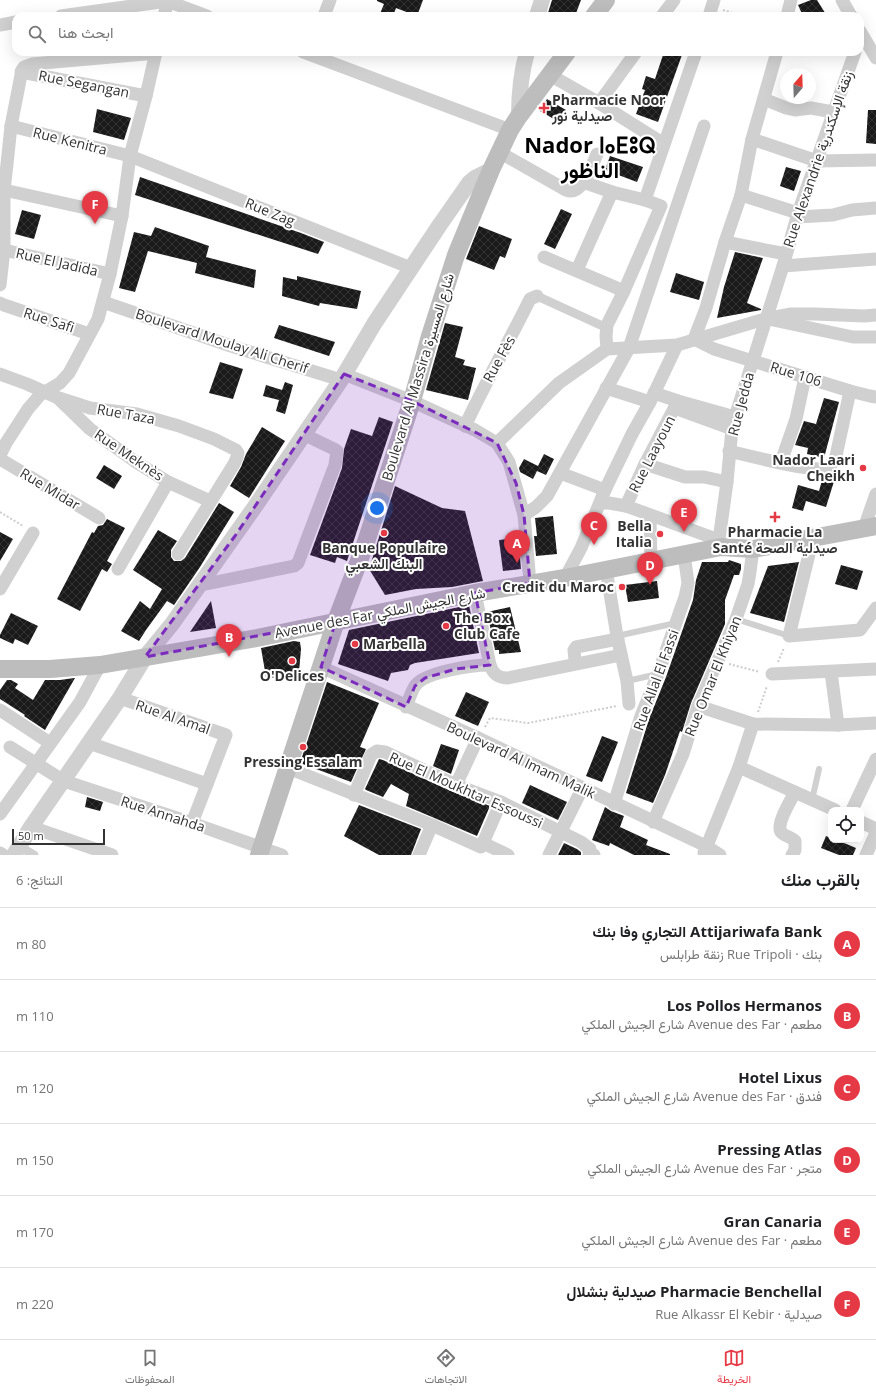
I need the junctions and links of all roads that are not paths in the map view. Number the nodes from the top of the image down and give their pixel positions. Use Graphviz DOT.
graph roads {
  1 [pos="330,0"];
  2 [pos="541,0"];
  3 [pos="606,0"];
  4 [pos="674,0"];
  5 [pos="791,0"];
  6 [pos="842,0"];
  7 [pos="167,1"];
  8 [pos="89,12"];
  9 [pos="165,12"];
  10 [pos="196,12"];
  11 [pos="326,12"];
  12 [pos="538,12"];
  13 [pos="597,12"];
  14 [pos="665,12"];
  15 [pos="788,12"];
  16 [pos="849,12"];
  17 [pos="12,23"];
  18 [pos="0,25"];
  19 [pos="864,41"];
  20 [pos="869,53"];
  21 [pos="122,56"];
  22 [pos="155,56"];
  23 [pos="317,56"];
  24 [pos="526,56"];
  25 [pos="564,56"];
  26 [pos="633,56"];
  27 [pos="695,56"];
  28 [pos="776,56"];
  29 [pos="854,56"];
  30 [pos="23,70"];
  31 [pos="550,75"];
  32 [pos="146,96"];
  33 [pos="764,99"];
  34 [pos="599,103"];
  35 [pos="833,112"];
  36 [pos="515,123"];
  37 [pos="11,126"];
  38 [pos="704,126"];
  39 [pos="752,139"];
  40 [pos="664,144"];
  41 [pos="500,152"];
  42 [pos="597,154"];
  43 [pos="130,156"];
  44 [pos="876,160"];
  45 [pos="817,161"];
  46 [pos="491,170"];
  47 [pos="583,182"];
  48 [pos="4,190"];
  49 [pos="612,192"];
  50 [pos="741,194"];
  51 [pos="645,200"];
  52 [pos="661,206"];
  53 [pos="876,208"];
  54 [pos="676,213"];
  55 [pos="798,215"];
  56 [pos="122,216"];
  57 [pos="725,242"];
  58 [pos="3,243"];
  59 [pos="544,258"];
  60 [pos="876,259"];
  61 [pos="785,260"];
  62 [pos="411,268"];
  63 [pos="577,270"];
  64 [pos="110,274"];
  65 [pos="0,285"];
  66 [pos="624,291"];
  67 [pos="536,296"];
  68 [pos="103,302"];
  69 [pos="4,305"];
  70 [pos="876,315"];
  71 [pos="765,319"];
  72 [pos="607,328"];
  73 [pos="89,334"];
  74 [pos="876,336"];
  75 [pos="694,339"];
  76 [pos="676,345"];
  77 [pos="629,348"];
  78 [pos="607,349"];
  79 [pos="753,361"];
  80 [pos="0,374"];
  81 [pos="342,377"];
  82 [pos="804,377"];
  83 [pos="606,388"];
  84 [pos="850,391"];
  85 [pos="51,394"];
  86 [pos="876,397"];
  87 [pos="652,398"];
  88 [pos="412,401"];
  89 [pos="677,405"];
  90 [pos="734,423"];
  91 [pos="465,426"];
  92 [pos="303,434"];
  93 [pos="3,442"];
  94 [pos="497,443"];
  95 [pos="729,451"];
  96 [pos="0,455"];
  97 [pos="0,460"];
  98 [pos="781,462"];
  99 [pos="645,464"];
  100 [pos="560,473"];
  101 [pos="168,482"];
  102 [pos="728,482"];
  103 [pos="604,490"];
  104 [pos="876,494"];
  105 [pos="210,501"];
  106 [pos="600,502"];
  107 [pos="626,506"];
  108 [pos="524,515"];
  109 [pos="650,516"];
  110 [pos="99,518"];
  111 [pos="870,527"];
  112 [pos="34,533"];
  113 [pos="813,538"];
  114 [pos="720,543"];
  115 [pos="753,549"];
  116 [pos="178,554"];
  117 [pos="684,554"];
  118 [pos="651,561"];
  119 [pos="118,569"];
  120 [pos="606,569"];
  121 [pos="565,578"];
  122 [pos="530,583"];
  123 [pos="201,585"];
  124 [pos="1,586"];
  125 [pos="475,593"];
  126 [pos="876,608"];
  127 [pos="736,619"];
  128 [pos="336,621"];
  129 [pos="677,623"];
  130 [pos="789,636"];
  131 [pos="618,638"];
  132 [pos="621,655"];
  133 [pos="145,657"];
  134 [pos="578,662"];
  135 [pos="490,664"];
  136 [pos="100,665"];
  137 [pos="321,667"];
  138 [pos="0,669"];
  139 [pos="876,669"];
  140 [pos="831,672"];
  141 [pos="658,674"];
  142 [pos="772,674"];
  143 [pos="627,681"];
  144 [pos="120,698"];
  145 [pos="629,704"];
  146 [pos="698,706"];
  147 [pos="406,707"];
  148 [pos="0,710"];
  149 [pos="876,723"];
  150 [pos="753,724"];
  151 [pos="838,725"];
  152 [pos="478,738"];
  153 [pos="50,743"];
  154 [pos="89,743"];
  155 [pos="10,747"];
  156 [pos="876,759"];
  157 [pos="36,764"];
  158 [pos="739,767"];
  159 [pos="288,768"];
  160 [pos="820,769"];
  161 [pos="64,781"];
  162 [pos="207,784"];
  163 [pos="456,785"];
  164 [pos="582,789"];
  165 [pos="795,792"];
  166 [pos="354,795"];
  167 [pos="812,800"];
  168 [pos="501,802"];
  169 [pos="614,804"];
  170 [pos="828,807"];
  171 [pos="853,807"];
  172 [pos="0,814"];
  173 [pos="653,822"];
  174 [pos="192,823"];
  175 [pos="864,823"];
  176 [pos="432,825"];
  177 [pos="31,827"];
  178 [pos="876,829"];
  179 [pos="560,833"];
  180 [pos="876,833"];
  181 [pos="481,848"];
  182 [pos="16,850"];
  183 [pos="260,851"];
  184 [pos="705,851"];
  185 [pos="0,853"];
  186 [pos="590,854"];
  187 [pos="3,855"];
  188 [pos="34,855"];
  189 [pos="112,855"];
  190 [pos="282,855"];
  191 [pos="419,855"];
  192 [pos="508,855"];
  193 [pos="549,855"];
  194 [pos="720,855"];
  195 [pos="792,855"];
  196 [pos="866,855"];
  1 -- 11 [label="street"];
  2 -- 12 [label="street"];
  3 -- 13 [label="main road"];
  4 -- 14 [label="street"];
  5 -- 15 [label="street"];
  6 -- 16 [label="street"];
  7 -- 8 [label="street"];
  7 -- 9 [label="street"];
  7 -- 10 [label="street"];
  17 -- 18 [label="street"];
  19 -- 20 [label="street"];
  21 -- 30 [label="street"];
  22 -- 32 [label="street"];
  23 -- 36 [label="street"];
  24 -- 36 [label="street, Boulevard Al Massira شارع المسيرة"];
  25 -- 31 [label="main road"];
  26 -- 34 [label="street"];
  27 -- 40 [label="street"];
  28 -- 33 [label="street"];
  29 -- 35 [label="street, Rue Alexandrie زنقة الإسكندرية"];
  30 -- 32 [label="street, Rue Segangan"];
  30 -- 37 [label="street"];
  31 -- 34 [label="street"];
  31 -- 36 [label="main road"];
  32 -- 43 [label="street"];
  33 -- 35 [label="street"];
  33 -- 39 [label="street"];
  34 -- 40 [label="street"];
  35 -- 45 [label="street, Rue Alexandrie زنقة الإسكندرية"];
  36 -- 41 [label="main road, Boulevard Al Massira شارع المسيرة"];
  37 -- 43 [label="street, Rue Kenitra"];
  37 -- 48 [label="street"];
  38 -- 54 [label="street"];
  39 -- 45 [label="street"];
  39 -- 50 [label="street"];
  40 -- 51 [label="street"];
  41 -- 46 [label="main road, Boulevard Al Massira شارع المسيرة"];
  41 -- 47 [label="street"];
  42 -- 47 [label="street"];
  43 -- 56 [label="street"];
  43 -- 62 [label="street, Rue Zag"];
  44 -- 45 [label="street"];
  45 -- 55 [label="street, Rue Alexandrie زنقة الإسكندرية"];
  46 -- 62 [label="street"];
  46 -- 88 [label="main road, Boulevard Al Massira شارع المسيرة"];
  47 -- 49 [label="street"];
  48 -- 56 [label="street"];
  48 -- 58 [label="street"];
  49 -- 51 [label="street"];
  49 -- 63 [label="street"];
  50 -- 55 [label="street"];
  50 -- 57 [label="street"];
  51 -- 52 [label="street"];
  52 -- 54 [label="street"];
  52 -- 66 [label="street"];
  53 -- 55 [label="street"];
  54 -- 77 [label="street"];
  55 -- 61 [label="street, Rue Alexandrie زنقة الإسكندرية"];
  56 -- 64 [label="street"];
  57 -- 61 [label="street"];
  57 -- 75 [label="street"];
  58 -- 64 [label="street, Rue El Jadida"];
  58 -- 65 [label="street"];
  59 -- 63 [label="street"];
  60 -- 61 [label="street"];
  61 -- 71 [label="street, Rue Jedda"];
  62 -- 81 [label="street"];
  63 -- 66 [label="street"];
  64 -- 68 [label="street"];
  66 -- 72 [label="street"];
  67 -- 72 [label="street"];
  67 -- 91 [label="street, Rue Fès"];
  68 -- 73 [label="street"];
  68 -- 81 [label="street, Boulevard Moulay Ali Cherif"];
  69 -- 73 [label="street, Rue Safi"];
  70 -- 71 [label="street"];
  71 -- 74 [label="street"];
  71 -- 75 [label="street"];
  71 -- 79 [label="street, Rue Jedda"];
  72 -- 78 [label="street"];
  73 -- 85 [label="street"];
  75 -- 76 [label="street"];
  75 -- 79 [label="street, Rue 106"];
  76 -- 77 [label="street"];
  76 -- 87 [label="street"];
  77 -- 78 [label="street"];
  77 -- 83 [label="street"];
  78 -- 94 [label="street"];
  79 -- 82 [label="street, Rue 106"];
  79 -- 90 [label="street, Rue Jedda"];
  80 -- 85 [label="street, Rue Taza"];
  81 -- 88 [label="street, Boulevard Moulay Ali Cherif"];
  81 -- 92 [label="street"];
  82 -- 84 [label="street, Rue 106"];
  82 -- 98 [label="street"];
  83 -- 87 [label="street"];
  83 -- 100 [label="street"];
  84 -- 86 [label="street, Rue 106"];
  84 -- 98 [label="street"];
  85 -- 93 [label="street"];
  85 -- 101 [label="street, Rue Meknès"];
  85 -- 105 [label="street, Rue Taza"];
  87 -- 89 [label="street"];
  87 -- 103 [label="street"];
  88 -- 91 [label="street, Boulevard Moulay Ali Cherif"];
  88 -- 128 [label="main road, Boulevard Al Massira شارع المسيرة"];
  89 -- 90 [label="street"];
  89 -- 99 [label="street, Rue Laayoun"];
  90 -- 95 [label="street, Rue Jedda"];
  91 -- 94 [label="street, Boulevard Moulay Ali Cherif"];
  92 -- 123 [label="street"];
  92 -- 123 [label="street"];
  93 -- 96 [label="street"];
  94 -- 108 [label="street"];
  95 -- 98 [label="street"];
  95 -- 102 [label="street, Rue Jedda"];
  97 -- 110 [label="street, Rue Midar"];
  99 -- 102 [label="street"];
  99 -- 107 [label="street, Rue Laayoun"];
  100 -- 103 [label="street"];
  100 -- 108 [label="street"];
  101 -- 105 [label="street, Rue Meknès"];
  101 -- 119 [label="street"];
  102 -- 114 [label="street, Rue Jedda"];
  103 -- 106 [label="street"];
  104 -- 111 [label="street"];
  105 -- 116 [label="street"];
  106 -- 107 [label="street"];
  106 -- 121 [label="street"];
  107 -- 109 [label="street"];
  108 -- 122 [label="street"];
  109 -- 114 [label="street"];
  109 -- 118 [label="street"];
  111 -- 113 [label="main road, Avenue des Far شارع الجيش الملكي"];
  112 -- 124 [label="street"];
  113 -- 115 [label="main road, Avenue des Far شارع الجيش الملكي"];
  113 -- 130 [label="street"];
  114 -- 115 [label="main road, Avenue des Far شارع الجيش الملكي"];
  114 -- 117 [label="main road, Avenue des Far شارع الجيش الملكي"];
  115 -- 127 [label="street, Rue Omar El Khiyan"];
  117 -- 118 [label="main road, Avenue des Far شارع الجيش الملكي"];
  117 -- 129 [label="street, Rue Allal El Fassi"];
  118 -- 120 [label="main road, Avenue des Far شارع الجيش الملكي"];
  120 -- 121 [label="main road, Avenue des Far شارع الجيش الملكي"];
  120 -- 131 [label="street"];
  121 -- 122 [label="main road, Avenue des Far شارع الجيش الملكي"];
  122 -- 125 [label="main road, Avenue des Far شارع الجيش الملكي"];
  123 -- 133 [label="street"];
  125 -- 128 [label="main road, Avenue des Far شارع الجيش الملكي"];
  125 -- 135 [label="street"];
  126 -- 130 [label="street"];
  127 -- 130 [label="lane"];
  127 -- 146 [label="street, Rue Omar El Khiyan"];
  128 -- 133 [label="main road, Avenue des Far شارع الجيش الملكي"];
  128 -- 137 [label="main road, Boulevard Al Massira شارع المسيرة"];
  129 -- 131 [label="lane"];
  129 -- 141 [label="street, Rue Allal El Fassi"];
  131 -- 132 [label="street"];
  131 -- 134 [label="street"];
  132 -- 134 [label="street"];
  132 -- 143 [label="street"];
  133 -- 136 [label="main road, Avenue des Far شارع الجيش الملكي"];
  133 -- 144 [label="street"];
  134 -- 135 [label="street"];
  135 -- 147 [label="street"];
  136 -- 138 [label="main road, Avenue des Far شارع الجيش الملكي"];
  136 -- 153 [label="street"];
  137 -- 147 [label="street, Boulevard Al Imam Malik"];
  137 -- 159 [label="main road, Boulevard Al Massira شارع المسيرة"];
  139 -- 140 [label="street"];
  140 -- 142 [label="street"];
  140 -- 151 [label="street"];
  141 -- 143 [label="lane"];
  141 -- 169 [label="street, Rue Allal El Fassi"];
  143 -- 145 [label="street"];
  144 -- 154 [label="street"];
  144 -- 162 [label="street, Rue Al Amal"];
  146 -- 150 [label="street"];
  146 -- 173 [label="street, Rue Omar El Khiyan"];
  147 -- 152 [label="street, Boulevard Al Imam Malik"];
  148 -- 153 [label="street"];
  149 -- 151 [label="street"];
  150 -- 151 [label="street"];
  150 -- 158 [label="street"];
  152 -- 163 [label="street"];
  152 -- 164 [label="street, Boulevard Al Imam Malik"];
  153 -- 157 [label="street"];
  154 -- 161 [label="street"];
  154 -- 162 [label="street"];
  155 -- 157 [label="street, Rue Annahda"];
  156 -- 171 [label="street"];
  157 -- 161 [label="street, Rue Annahda"];
  157 -- 172 [label="street"];
  158 -- 165 [label="street"];
  158 -- 184 [label="street"];
  159 -- 166 [label="street"];
  159 -- 183 [label="main road, Boulevard Al Massira شارع المسيرة"];
  160 -- 167 [label="lane"];
  161 -- 174 [label="street, Rue Annahda"];
  161 -- 177 [label="street"];
  162 -- 174 [label="street"];
  163 -- 166 [label="street, Rue El Moukhtar Essoussi"];
  163 -- 168 [label="street, Rue El Moukhtar Essoussi"];
  164 -- 169 [label="street, Boulevard Al Imam Malik"];
  164 -- 179 [label="street"];
  165 -- 167 [label="street"];
  165 -- 195 [label="street"];
  166 -- 176 [label="street"];
  167 -- 170 [label="street"];
  168 -- 179 [label="street, Rue El Moukhtar Essoussi"];
  168 -- 181 [label="street"];
  169 -- 173 [label="street, Boulevard Al Imam Malik"];
  173 -- 184 [label="street, Boulevard Al Imam Malik"];
  174 -- 183 [label="street, Rue Annahda"];
  175 -- 178 [label="street"];
  176 -- 181 [label="street"];
  176 -- 191 [label="street"];
  177 -- 182 [label="street"];
  177 -- 189 [label="street"];
  179 -- 186 [label="street, Rue El Moukhtar Essoussi"];
  179 -- 193 [label="street"];
  180 -- 196 [label="street"];
  181 -- 192 [label="street"];
  182 -- 188 [label="street"];
  183 -- 190 [label="street, Rue Annahda"];
  184 -- 194 [label="street, Boulevard Al Imam Malik"];
  185 -- 187 [label="street"];
}
